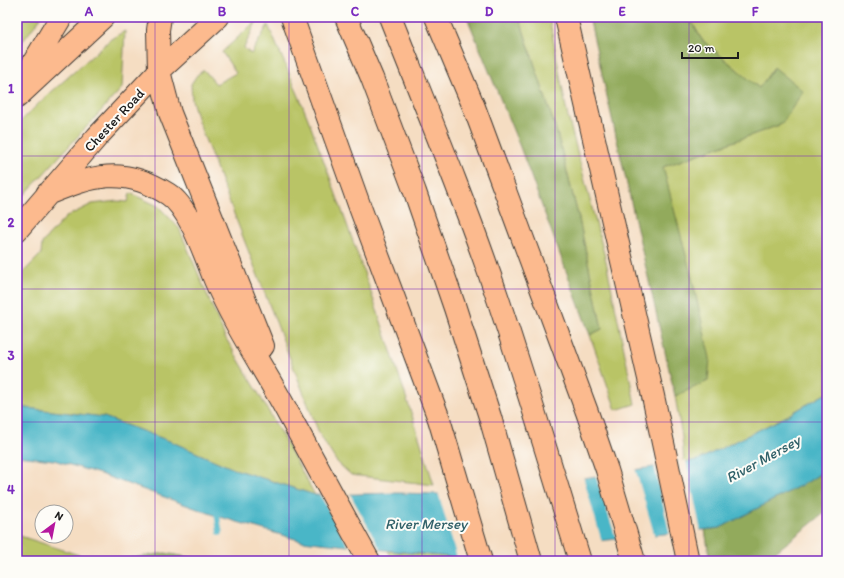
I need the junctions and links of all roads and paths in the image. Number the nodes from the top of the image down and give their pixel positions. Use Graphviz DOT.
graph roads {
  1 [pos="61,17"];
  2 [pos="103,17"];
  3 [pos="160,17"];
  4 [pos="218,17"];
  5 [pos="292,17"];
  6 [pos="346,17"];
  7 [pos="390,17"];
  8 [pos="436,17"];
  9 [pos="566,17"];
  10 [pos="159,71"];
  11 [pos="17,90"];
  12 [pos="17,97"];
  13 [pos="47,194"];
  14 [pos="17,230"];
  15 [pos="289,415"];
  16 [pos="369,561"];
  17 [pos="481,561"];
  18 [pos="531,561"];
  19 [pos="580,561"];
  20 [pos="634,561"];
  21 [pos="688,561"];
  1 -- 11 [label="highway"];
  2 -- 12 [label="highway"];
  3 -- 10 [label="highway"];
  4 -- 10 [label="highway, Chester Road"];
  5 -- 17 [label="highway"];
  6 -- 18 [label="highway"];
  7 -- 19 [label="highway"];
  8 -- 20 [label="highway"];
  9 -- 21 [label="highway"];
  10 -- 13 [label="highway, Chester Road"];
  10 -- 15 [label="highway"];
  13 -- 14 [label="highway, Chester Road"];
  13 -- 15 [label="highway"];
  15 -- 16 [label="highway"];
}
